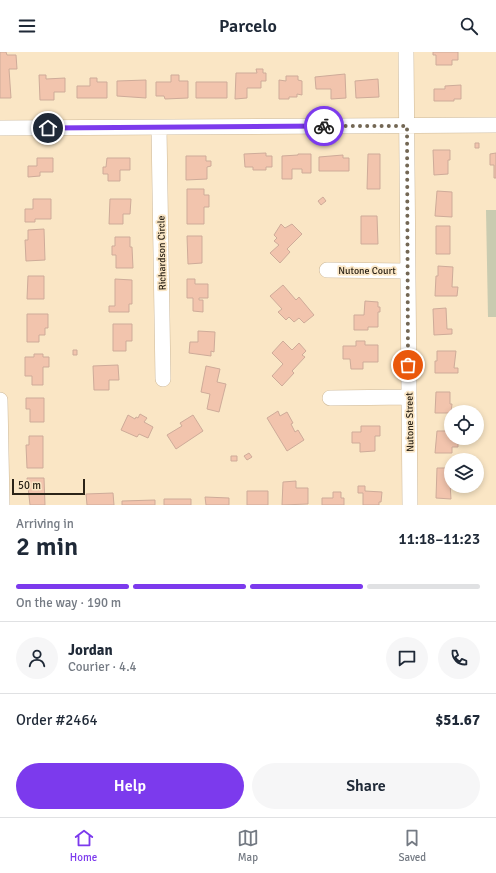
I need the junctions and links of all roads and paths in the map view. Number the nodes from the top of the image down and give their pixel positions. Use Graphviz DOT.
graph roads {
  1 [pos="406,52"];
  2 [pos="496,125"];
  3 [pos="407,126"];
  4 [pos="0,128"];
  5 [pos="159,128"];
  6 [pos="327,270"];
  7 [pos="407,271"];
  8 [pos="163,379"];
  9 [pos="408,396"];
  10 [pos="330,398"];
  11 [pos="0,400"];
  12 [pos="2,505"];
  13 [pos="410,505"];
  1 -- 3 [label="street, Nutone Street"];
  2 -- 3 [label="street"];
  3 -- 5 [label="street"];
  3 -- 7 [label="street, Nutone Street"];
  4 -- 5 [label="street"];
  5 -- 8 [label="street, Richardson Circle"];
  6 -- 7 [label="street, Nutone Court"];
  7 -- 9 [label="street, Nutone Street"];
  9 -- 10 [label="street"];
  9 -- 13 [label="street, Nutone Street"];
  11 -- 12 [label="street"];
}
